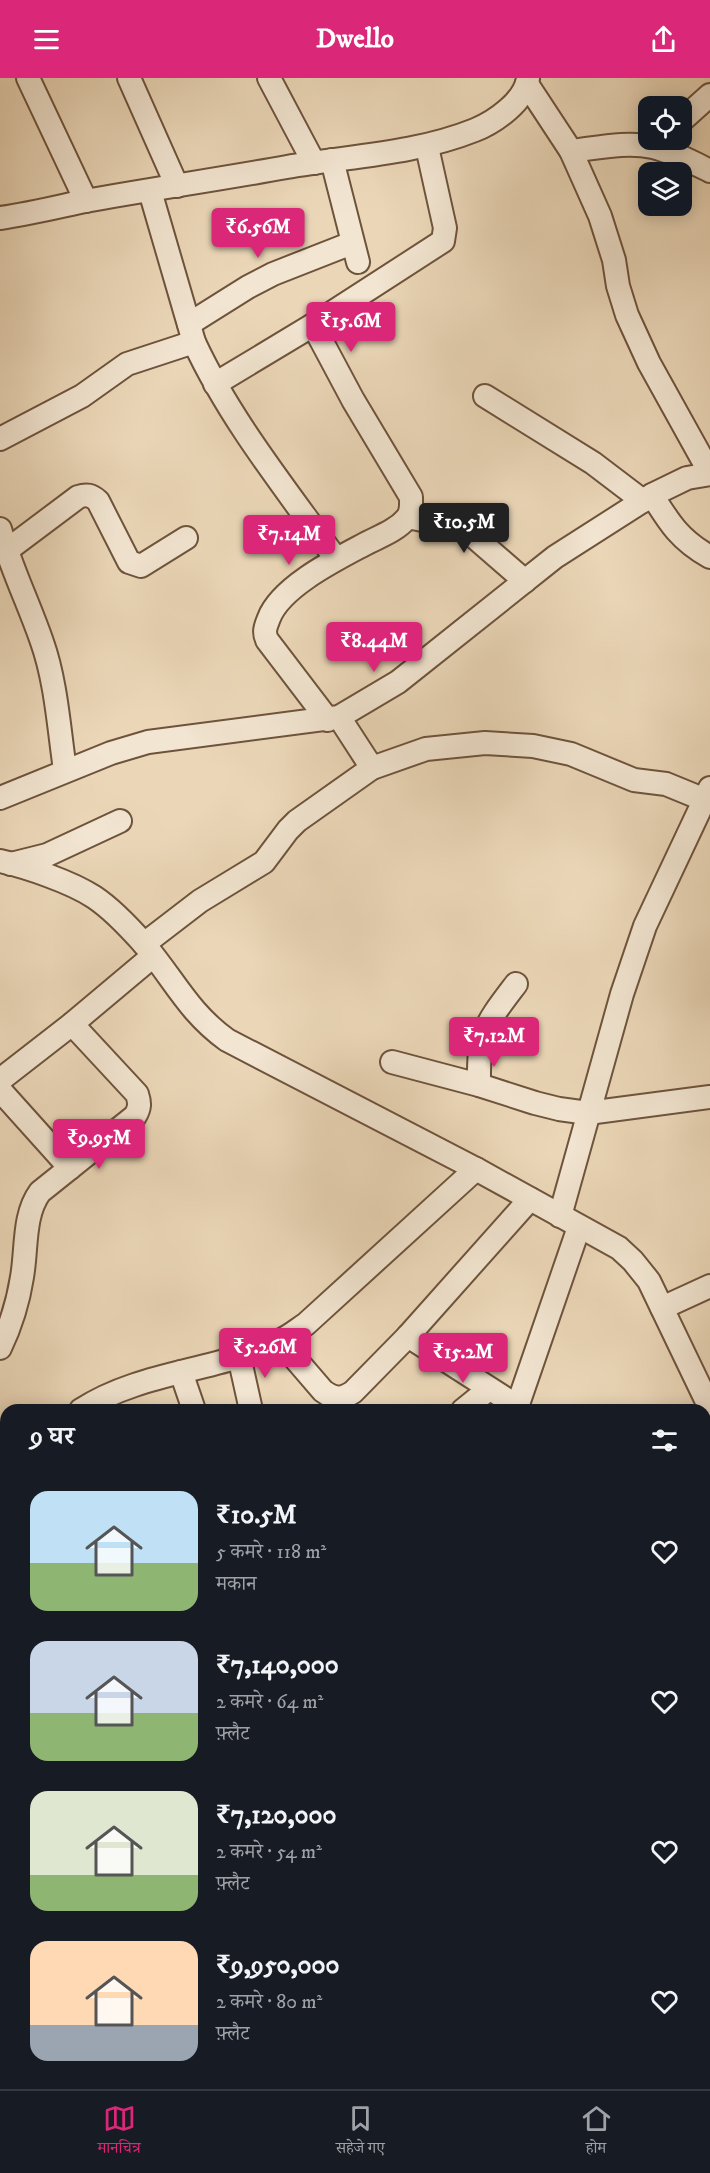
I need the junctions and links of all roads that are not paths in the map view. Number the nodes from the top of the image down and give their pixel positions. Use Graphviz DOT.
graph roads {
  1 [pos="28,78"];
  2 [pos="129,78"];
  3 [pos="268,78"];
  4 [pos="527,81"];
  5 [pos="710,96"];
  6 [pos="692,112"];
  7 [pos="638,144"];
  8 [pos="426,147"];
  9 [pos="669,150"];
  10 [pos="572,151"];
  11 [pos="323,161"];
  12 [pos="710,171"];
  13 [pos="177,186"];
  14 [pos="150,191"];
  15 [pos="86,201"];
  16 [pos="0,218"];
  17 [pos="313,325"];
  18 [pos="191,333"];
  19 [pos="214,384"];
  20 [pos="485,396"];
  21 [pos="0,439"];
  22 [pos="710,473"];
  23 [pos="648,498"];
  24 [pos="408,518"];
  25 [pos="0,529"];
  26 [pos="186,537"];
  27 [pos="6,551"];
  28 [pos="710,558"];
  29 [pos="336,559"];
  30 [pos="525,581"];
  31 [pos="333,719"];
  32 [pos="372,768"];
  33 [pos="65,770"];
  34 [pos="708,796"];
  35 [pos="0,798"];
  36 [pos="120,821"];
  37 [pos="6,862"];
  38 [pos="149,950"];
  39 [pos="516,984"];
  40 [pos="72,1024"];
  41 [pos="392,1062"];
  42 [pos="0,1080"];
  43 [pos="479,1085"];
  44 [pos="0,1090"];
  45 [pos="710,1097"];
  46 [pos="588,1113"];
  47 [pos="70,1168"];
  48 [pos="476,1169"];
  49 [pos="530,1199"];
  50 [pos="560,1216"];
  51 [pos="579,1227"];
  52 [pos="708,1290"];
  53 [pos="662,1308"];
  54 [pos="408,1336"];
  55 [pos="280,1341"];
  56 [pos="0,1348"];
  57 [pos="239,1356"];
  58 [pos="181,1372"];
  59 [pos="489,1389"];
  60 [pos="91,1404"];
  61 [pos="192,1404"];
  62 [pos="250,1404"];
  63 [pos="470,1404"];
  64 [pos="510,1404"];
  65 [pos="517,1404"];
  66 [pos="708,1404"];
  1 -- 15 [label="street"];
  2 -- 13 [label="street"];
  3 -- 11 [label="street"];
  4 -- 8 [label="street"];
  4 -- 10 [label="street"];
  5 -- 6 [label="street"];
  7 -- 10 [label="street"];
  8 -- 11 [label="street"];
  8 -- 17 [label="street"];
  9 -- 12 [label="street"];
  10 -- 22 [label="street"];
  11 -- 13 [label="street"];
  11 -- 18 [label="street"];
  13 -- 14 [label="street"];
  14 -- 15 [label="street"];
  14 -- 18 [label="street"];
  15 -- 16 [label="street"];
  17 -- 19 [label="street"];
  17 -- 24 [label="street"];
  18 -- 19 [label="street"];
  18 -- 21 [label="street"];
  19 -- 29 [label="street"];
  20 -- 23 [label="street"];
  22 -- 23 [label="street"];
  23 -- 28 [label="street"];
  23 -- 30 [label="street"];
  24 -- 29 [label="street"];
  24 -- 30 [label="street"];
  25 -- 27 [label="street"];
  26 -- 27 [label="street"];
  27 -- 33 [label="street"];
  29 -- 31 [label="street"];
  30 -- 31 [label="street"];
  31 -- 32 [label="street"];
  31 -- 33 [label="street"];
  32 -- 34 [label="street"];
  32 -- 38 [label="street"];
  33 -- 35 [label="street"];
  34 -- 46 [label="street"];
  36 -- 37 [label="street"];
  37 -- 38 [label="street"];
  38 -- 40 [label="street"];
  38 -- 48 [label="street"];
  39 -- 43 [label="street"];
  40 -- 42 [label="street"];
  40 -- 47 [label="street"];
  41 -- 43 [label="street"];
  43 -- 46 [label="street"];
  44 -- 47 [label="street"];
  45 -- 46 [label="street"];
  46 -- 50 [label="street"];
  47 -- 56 [label="street"];
  48 -- 49 [label="street"];
  48 -- 55 [label="street"];
  49 -- 50 [label="street"];
  49 -- 54 [label="street"];
  50 -- 51 [label="street"];
  51 -- 53 [label="street"];
  51 -- 65 [label="street"];
  52 -- 53 [label="street"];
  53 -- 66 [label="street"];
  54 -- 55 [label="street"];
  54 -- 59 [label="street"];
  55 -- 57 [label="street"];
  57 -- 58 [label="street"];
  57 -- 62 [label="street"];
  58 -- 60 [label="street"];
  58 -- 61 [label="street"];
  59 -- 63 [label="street"];
  59 -- 64 [label="street"];
}
